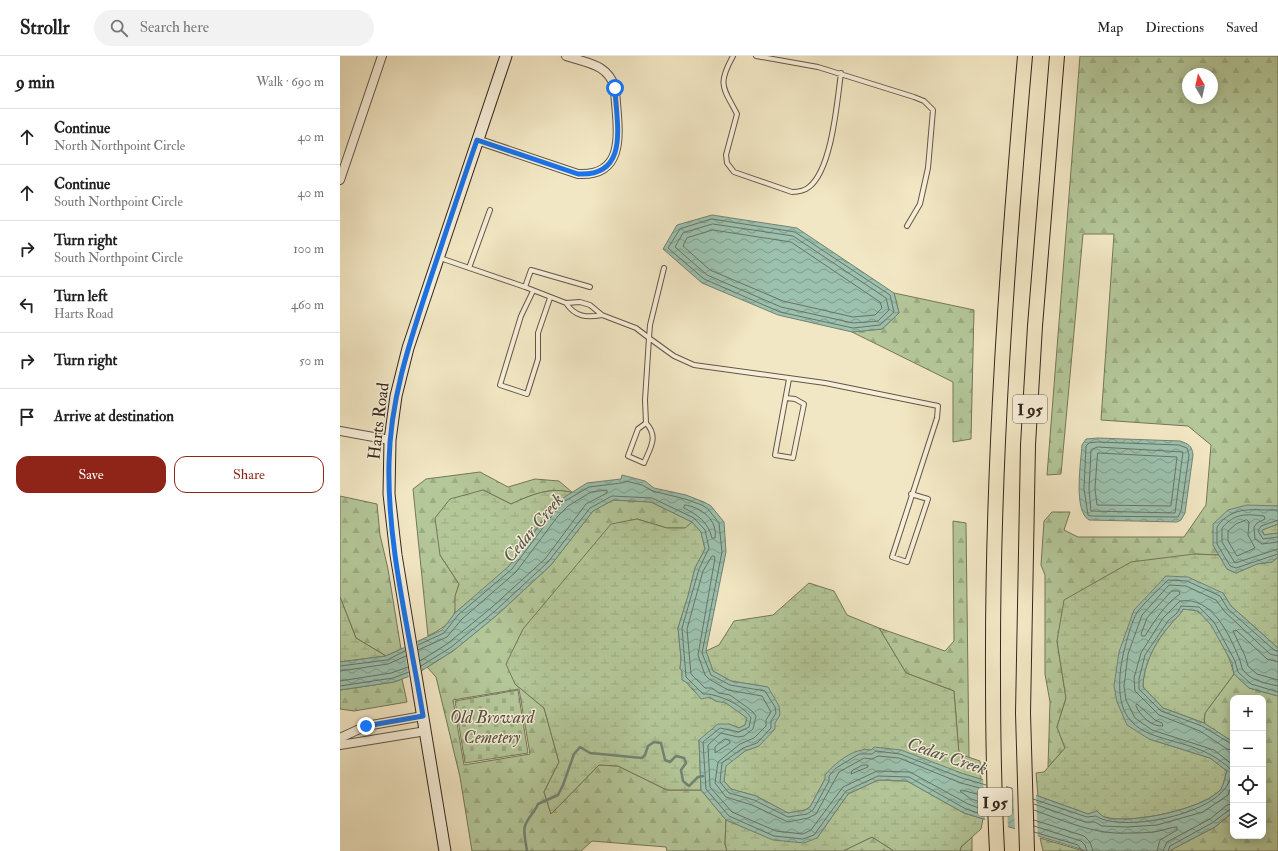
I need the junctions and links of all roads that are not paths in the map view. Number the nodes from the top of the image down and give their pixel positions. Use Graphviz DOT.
graph roads {
  1 [pos="382,56"];
  2 [pos="506,56"];
  3 [pos="566,56"];
  4 [pos="733,56"];
  5 [pos="756,56"];
  6 [pos="1025,56"];
  7 [pos="1057,56"];
  8 [pos="841,73"];
  9 [pos="477,140"];
  10 [pos="340,180"];
  11 [pos="490,210"];
  12 [pos="907,226"];
  13 [pos="438,257"];
  14 [pos="469,268"];
  15 [pos="664,268"];
  16 [pos="525,287"];
  17 [pos="590,287"];
  18 [pos="533,291"];
  19 [pos="550,298"];
  20 [pos="566,304"];
  21 [pos="602,315"];
  22 [pos="649,338"];
  23 [pos="789,379"];
  24 [pos="786,398"];
  25 [pos="646,423"];
  26 [pos="340,430"];
  27 [pos="390,440"];
  28 [pos="911,494"];
  29 [pos="423,716"];
  30 [pos="426,731"];
  31 [pos="340,738"];
  32 [pos="340,745"];
  33 [pos="997,848"];
  34 [pos="446,851"];
  35 [pos="1027,851"];
  1 -- 10 [label="street"];
  2 -- 9 [label="street, Harts Road"];
  3 -- 9 [label="street"];
  4 -- 8 [label="lane"];
  5 -- 8 [label="lane"];
  6 -- 33 [label="highway, I 95"];
  7 -- 35 [label="highway, I 95"];
  8 -- 12 [label="lane"];
  9 -- 13 [label="street, Harts Road"];
  11 -- 14 [label="lane"];
  13 -- 14 [label="lane"];
  13 -- 27 [label="street, Harts Road"];
  14 -- 16 [label="lane"];
  15 -- 22 [label="lane"];
  16 -- 17 [label="lane"];
  16 -- 18 [label="lane"];
  18 -- 19 [label="lane"];
  18 -- 19 [label="lane"];
  19 -- 20 [label="lane"];
  20 -- 21 [label="lane"];
  20 -- 21 [label="lane"];
  21 -- 22 [label="lane"];
  22 -- 23 [label="lane"];
  22 -- 25 [label="lane"];
  23 -- 24 [label="lane"];
  23 -- 28 [label="lane"];
  24 -- 24 [label="lane"];
  25 -- 25 [label="lane"];
  26 -- 27 [label="street"];
  27 -- 29 [label="street, Harts Road"];
  28 -- 28 [label="lane"];
  29 -- 30 [label="street, Harts Road"];
  29 -- 31 [label="street"];
  30 -- 32 [label="street"];
  30 -- 34 [label="street, Harts Road"];
}
